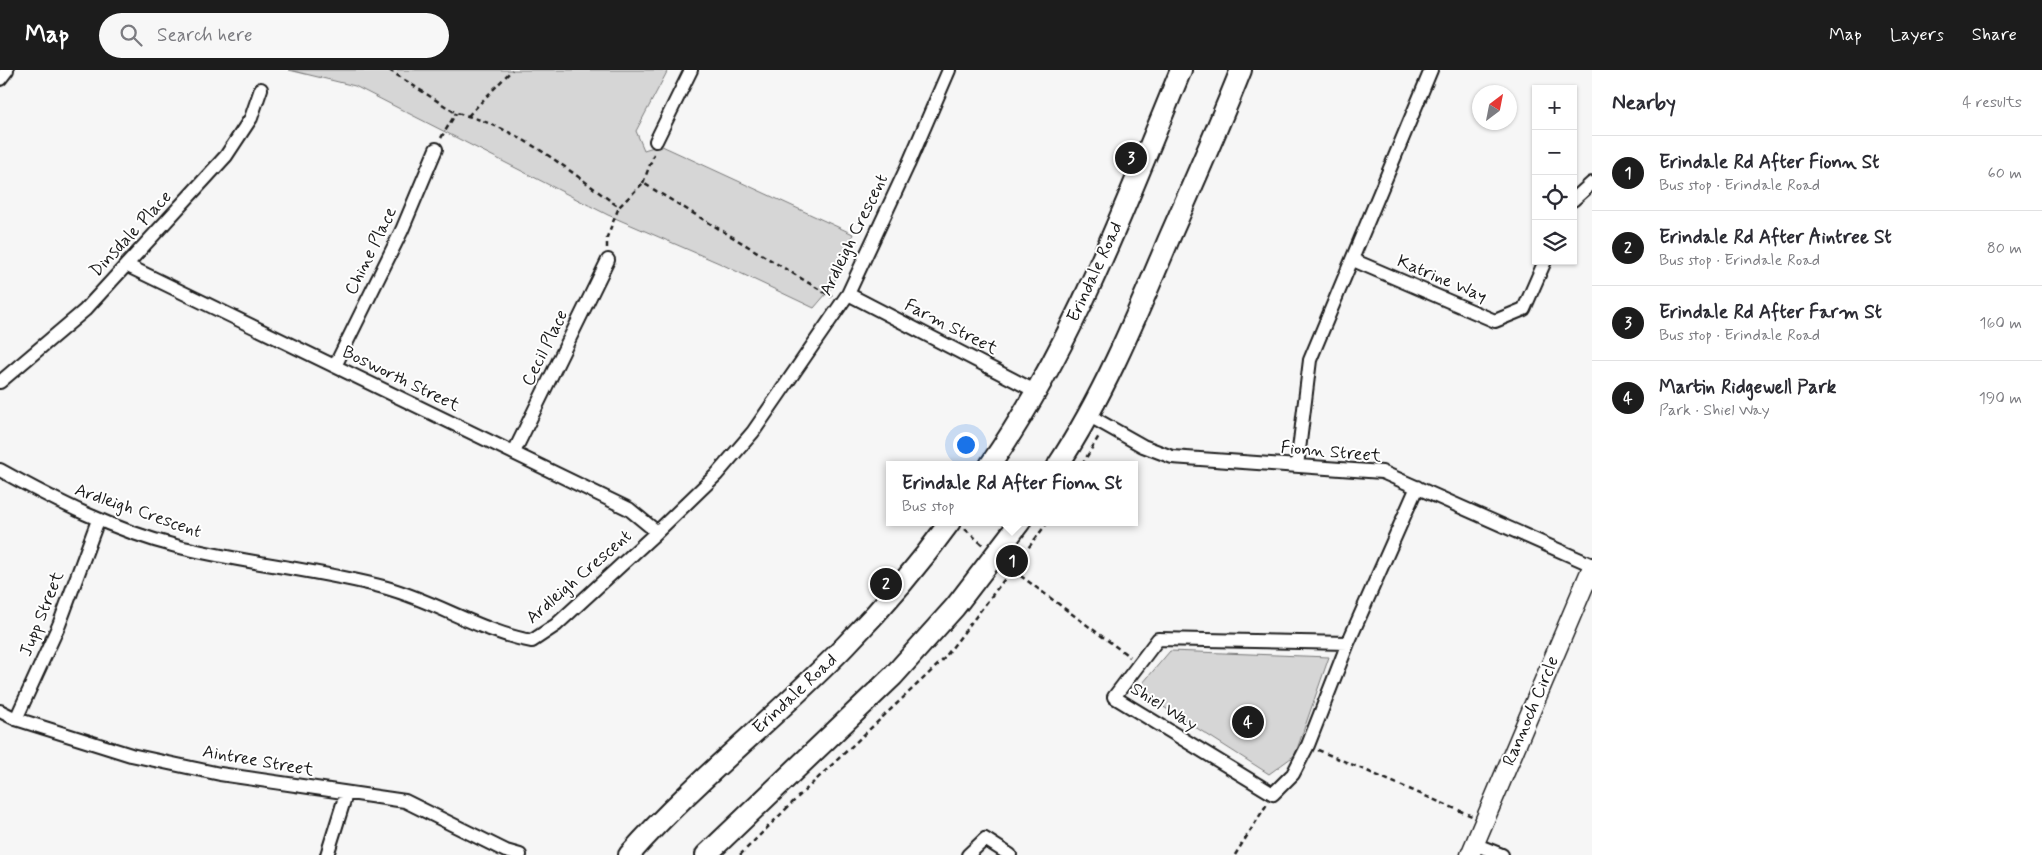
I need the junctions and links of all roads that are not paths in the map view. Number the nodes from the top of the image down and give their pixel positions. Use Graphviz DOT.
graph roads {
  1 [pos="8,70"];
  2 [pos="691,70"];
  3 [pos="949,70"];
  4 [pos="1181,70"];
  5 [pos="1241,70"];
  6 [pos="1431,70"];
  7 [pos="0,79"];
  8 [pos="261,90"];
  9 [pos="656,141"];
  10 [pos="436,149"];
  11 [pos="1592,182"];
  12 [pos="1577,196"];
  13 [pos="608,260"];
  14 [pos="1353,260"];
  15 [pos="126,265"];
  16 [pos="1543,265"];
  17 [pos="845,298"];
  18 [pos="335,366"];
  19 [pos="0,382"];
  20 [pos="1038,392"];
  21 [pos="1088,415"];
  22 [pos="514,452"];
  23 [pos="993,461"];
  24 [pos="1060,461"];
  25 [pos="1297,466"];
  26 [pos="0,470"];
  27 [pos="1417,487"];
  28 [pos="98,520"];
  29 [pos="947,526"];
  30 [pos="1017,526"];
  31 [pos="657,532"];
  32 [pos="1592,566"];
  33 [pos="1348,643"];
  34 [pos="0,711"];
  35 [pos="16,719"];
  36 [pos="346,794"];
  37 [pos="1472,850"];
  38 [pos="508,853"];
  39 [pos="327,855"];
  40 [pos="520,855"];
  41 [pos="629,855"];
  42 [pos="706,855"];
  43 [pos="968,855"];
  44 [pos="1010,855"];
  45 [pos="1502,855"];
  1 -- 7 [label="street"];
  2 -- 9 [label="street"];
  3 -- 17 [label="street, Ardleigh Crescent"];
  4 -- 20 [label="main road, Erindale Road"];
  5 -- 21 [label="main road"];
  6 -- 14 [label="street"];
  8 -- 15 [label="street, Dinsdale Place"];
  10 -- 18 [label="street, Chine Place"];
  11 -- 12 [label="street"];
  13 -- 22 [label="street, Cecil Place"];
  14 -- 16 [label="street, Katrine Way"];
  14 -- 25 [label="street"];
  15 -- 18 [label="street, Bosworth Street"];
  15 -- 19 [label="street, Dinsdale Place"];
  17 -- 20 [label="street, Farm Street"];
  17 -- 31 [label="street, Ardleigh Crescent"];
  18 -- 22 [label="street, Bosworth Street"];
  20 -- 23 [label="main road, Erindale Road"];
  21 -- 24 [label="main road"];
  21 -- 25 [label="street, Fionn Street"];
  22 -- 31 [label="street, Bosworth Street"];
  25 -- 27 [label="street, Fionn Street"];
  26 -- 28 [label="street, Ardleigh Crescent"];
  27 -- 32 [label="street, Fionn Street"];
  27 -- 33 [label="street"];
  28 -- 31 [label="street, Ardleigh Crescent"];
  28 -- 35 [label="street, Jupp Street"];
  29 -- 41 [label="main road, Erindale Road"];
  30 -- 42 [label="main road"];
  32 -- 37 [label="street, Rannoch Circle"];
  33 -- 33 [label="street, Shiel Way"];
  34 -- 35 [label="street, Aintree Street"];
  35 -- 36 [label="street, Aintree Street"];
  36 -- 38 [label="street, Aintree Street"];
  36 -- 39 [label="street"];
  37 -- 45 [label="street"];
  38 -- 40 [label="street, Aintree Street"];
  43 -- 44 [label="street"];
}
